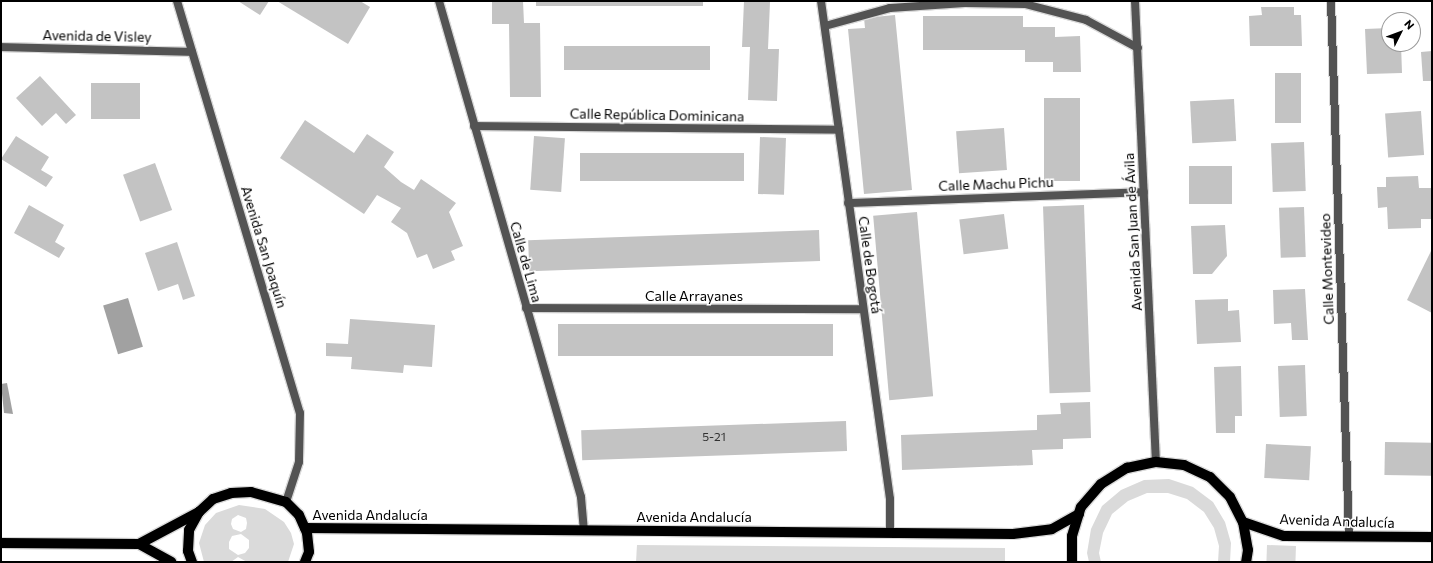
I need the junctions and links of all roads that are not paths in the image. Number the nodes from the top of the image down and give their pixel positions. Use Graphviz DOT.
graph roads {
  1 [pos="177,1"];
  2 [pos="439,1"];
  3 [pos="821,1"];
  4 [pos="1135,1"];
  5 [pos="1332,1"];
  6 [pos="825,26"];
  7 [pos="1,47"];
  8 [pos="1138,48"];
  9 [pos="192,52"];
  10 [pos="474,126"];
  11 [pos="839,130"];
  12 [pos="1144,192"];
  13 [pos="848,203"];
  14 [pos="526,308"];
  15 [pos="863,309"];
  16 [pos="1156,462"];
  17 [pos="286,502"];
  18 [pos="199,512"];
  19 [pos="1079,514"];
  20 [pos="1243,522"];
  21 [pos="305,528"];
  22 [pos="584,530"];
  23 [pos="890,533"];
  24 [pos="1349,536"];
  25 [pos="1432,537"];
  26 [pos="1,542"];
  27 [pos="139,544"];
  28 [pos="171,562"];
  29 [pos="192,562"];
  30 [pos="305,562"];
  31 [pos="1072,562"];
  32 [pos="1246,562"];
  1 -- 9 [label="street, Avenida San Joaquín"];
  2 -- 10 [label="street, Calle de Lima"];
  3 -- 6 [label="street, Calle de Bogotá"];
  4 -- 8 [label="street, Avenida San Juan de Ávila"];
  5 -- 24 [label="street, Calle Montevideo"];
  6 -- 8 [label="street"];
  6 -- 11 [label="street, Calle de Bogotá"];
  7 -- 9 [label="street, Avenida de Visley"];
  8 -- 12 [label="street, Avenida San Juan de Ávila"];
  9 -- 17 [label="street, Avenida San Joaquín"];
  10 -- 11 [label="street, Calle República Dominicana"];
  10 -- 14 [label="street, Calle de Lima"];
  11 -- 13 [label="street, Calle de Bogotá"];
  12 -- 13 [label="street, Calle Machu Pichu"];
  12 -- 16 [label="street, Avenida San Juan de Ávila"];
  13 -- 15 [label="street, Calle de Bogotá"];
  14 -- 15 [label="street, Calle Arrayanes"];
  14 -- 22 [label="street, Calle de Lima"];
  15 -- 23 [label="street, Calle de Bogotá"];
  16 -- 19 [label="main road"];
  16 -- 20 [label="main road"];
  17 -- 18 [label="main road"];
  17 -- 21 [label="main road"];
  18 -- 27 [label="main road"];
  18 -- 29 [label="main road"];
  19 -- 23 [label="main road, Avenida Andalucía"];
  19 -- 31 [label="main road"];
  20 -- 24 [label="main road, Avenida Andalucía"];
  20 -- 32 [label="main road"];
  21 -- 22 [label="main road, Avenida Andalucía"];
  21 -- 30 [label="main road"];
  22 -- 23 [label="main road, Avenida Andalucía"];
  24 -- 25 [label="main road, Avenida Andalucía"];
  26 -- 27 [label="main road"];
  27 -- 28 [label="main road"];
}
